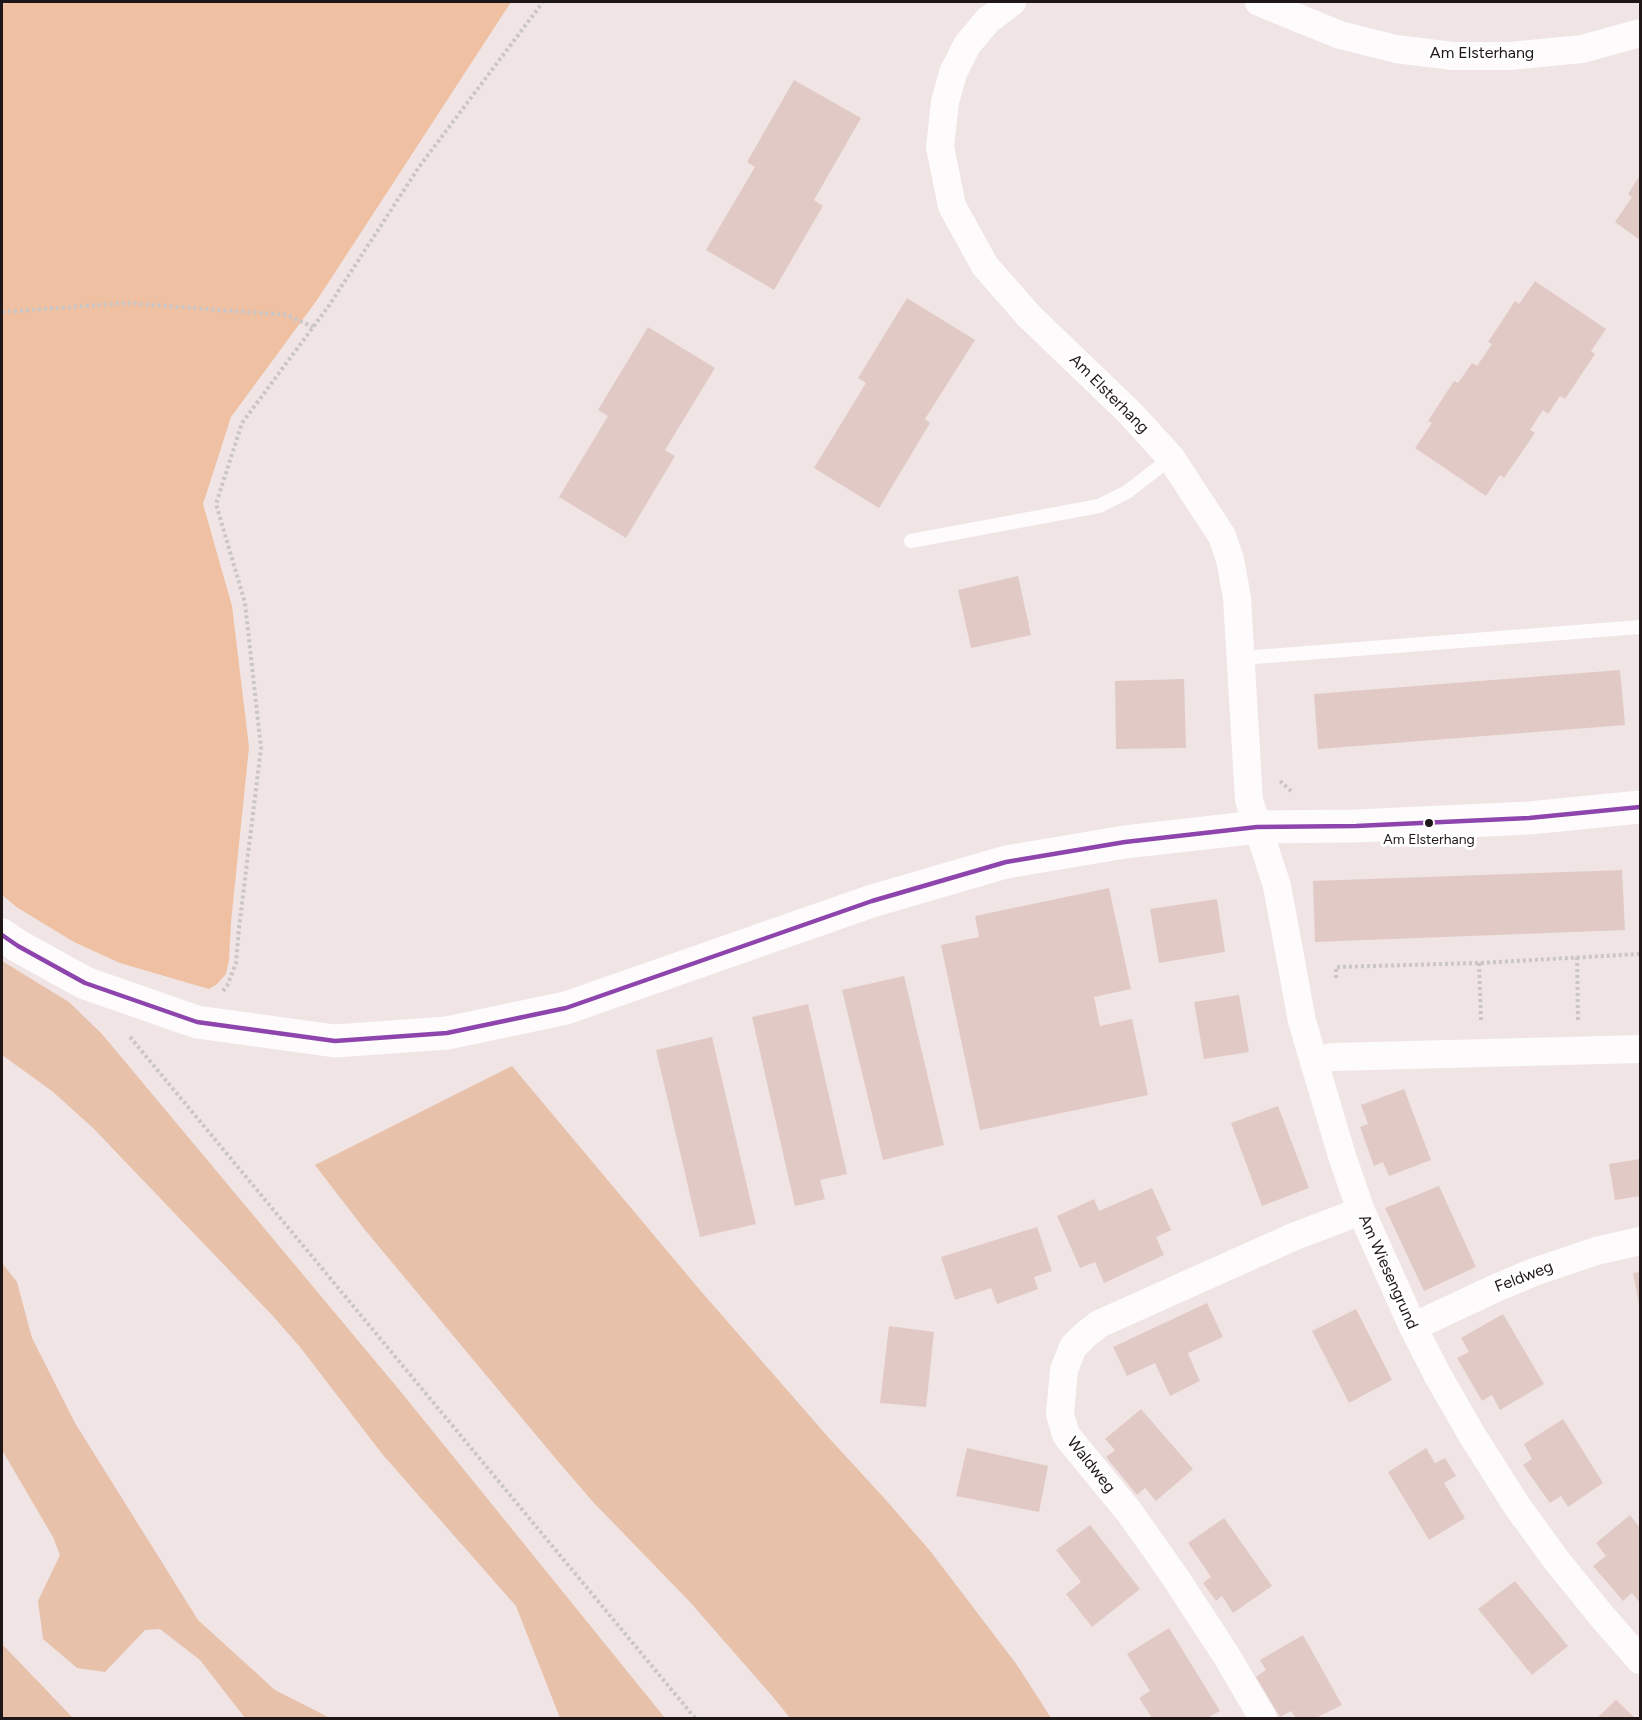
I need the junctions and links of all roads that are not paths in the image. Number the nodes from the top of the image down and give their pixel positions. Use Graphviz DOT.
graph roads {
  1 [pos="1012,2"];
  2 [pos="1258,2"];
  3 [pos="1641,33"];
  4 [pos="1171,458"];
  5 [pos="912,541"];
  6 [pos="1641,627"];
  7 [pos="1242,658"];
  8 [pos="1641,807"];
  9 [pos="1257,827"];
  10 [pos="2,935"];
  11 [pos="1641,1049"];
  12 [pos="1314,1063"];
  13 [pos="1361,1211"];
  14 [pos="1641,1241"];
  15 [pos="1413,1327"];
  16 [pos="1641,1660"];
  17 [pos="1263,1719"];
  1 -- 4 [label="street, Am Elsterhang"];
  2 -- 3 [label="street, Am Elsterhang"];
  4 -- 5 [label="lane"];
  4 -- 7 [label="street, Am Elsterhang"];
  6 -- 7 [label="lane"];
  7 -- 9 [label="street, Am Elsterhang"];
  8 -- 9 [label="street"];
  9 -- 10 [label="street"];
  9 -- 12 [label="street, Am Wiesengrund"];
  11 -- 12 [label="street"];
  12 -- 13 [label="street, Am Wiesengrund"];
  13 -- 15 [label="street, Am Wiesengrund"];
  13 -- 17 [label="street, Waldweg"];
  14 -- 15 [label="street, Feldweg"];
  15 -- 16 [label="street, Am Wiesengrund"];
}
